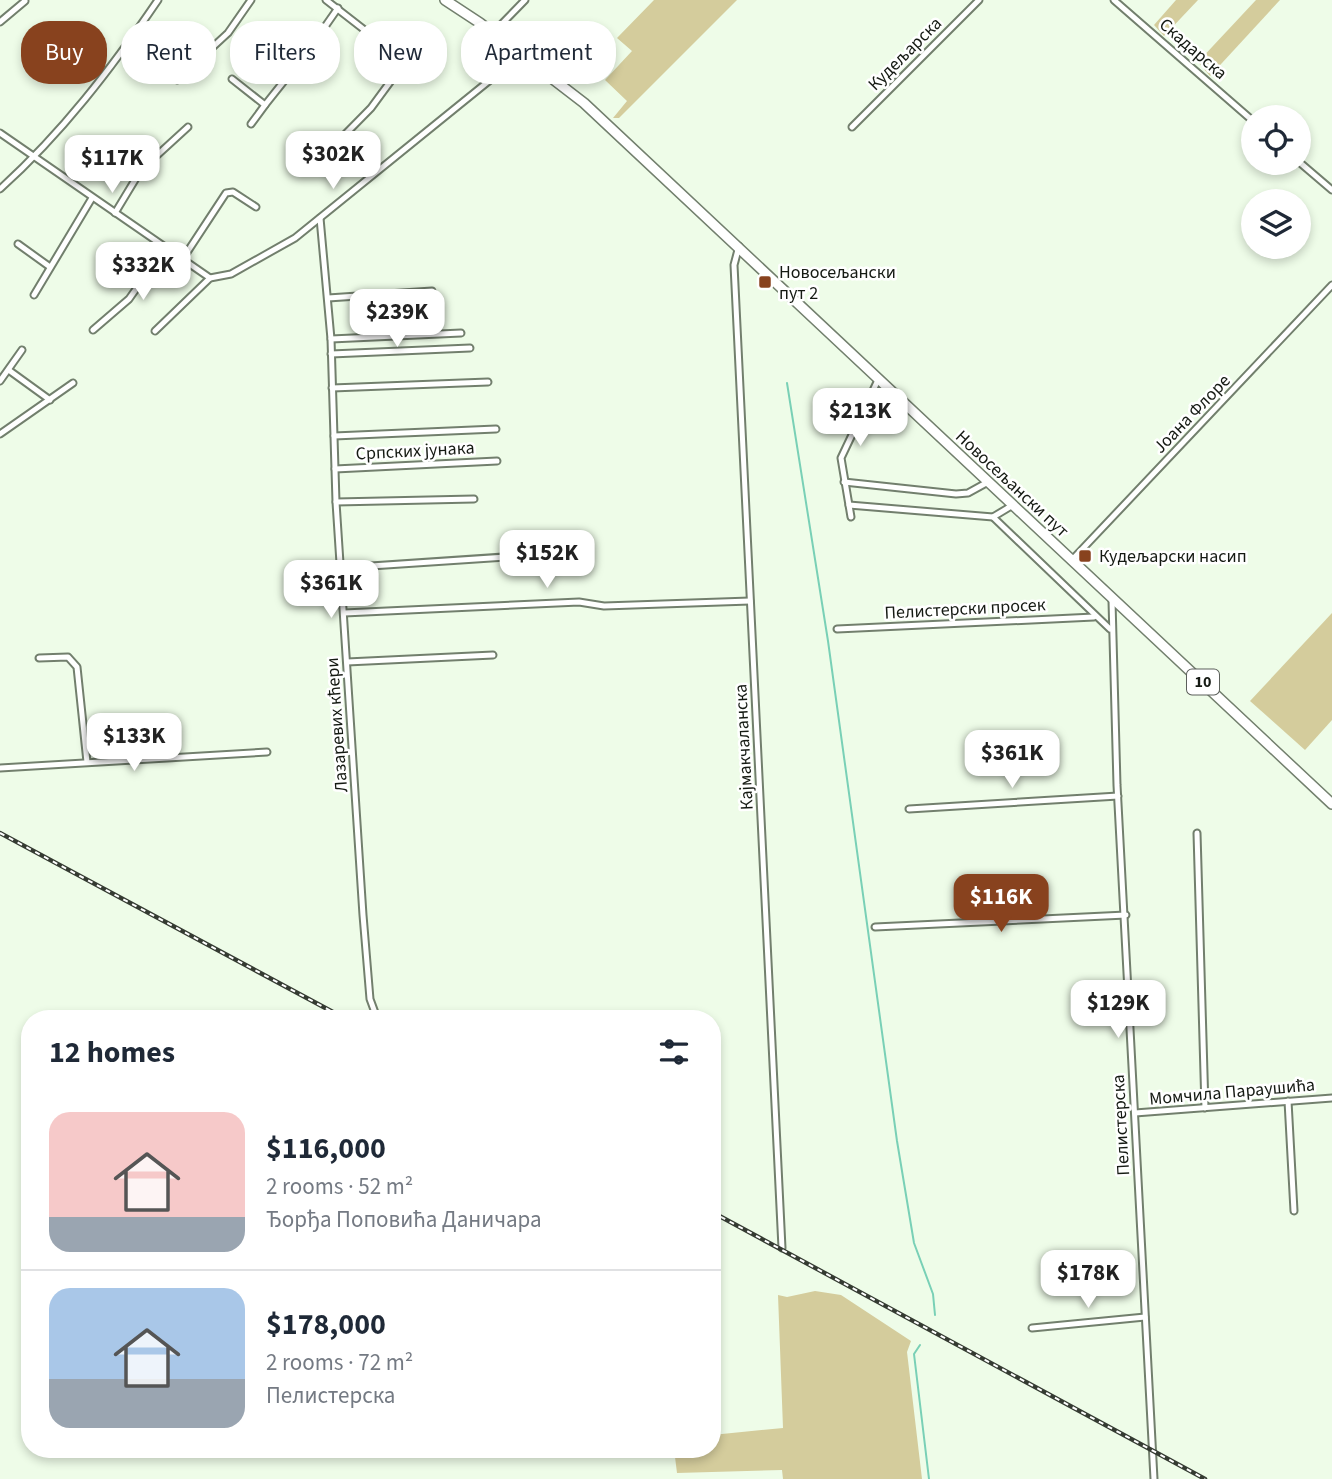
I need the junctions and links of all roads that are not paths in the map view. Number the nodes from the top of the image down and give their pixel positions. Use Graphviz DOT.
graph roads {
  1 [pos="159,0"];
  2 [pos="251,0"];
  3 [pos="326,0"];
  4 [pos="445,0"];
  5 [pos="526,0"];
  6 [pos="979,0"];
  7 [pos="1114,0"];
  8 [pos="25,1"];
  9 [pos="338,8"];
  10 [pos="354,21"];
  11 [pos="476,21"];
  12 [pos="505,21"];
  13 [pos="0,22"];
  14 [pos="216,44"];
  15 [pos="238,84"];
  16 [pos="389,84"];
  17 [pos="485,84"];
  18 [pos="559,84"];
  19 [pos="265,105"];
  20 [pos="1241,111"];
  21 [pos="251,124"];
  22 [pos="188,127"];
  23 [pos="852,127"];
  24 [pos="0,133"];
  25 [pos="36,157"];
  26 [pos="315,166"];
  27 [pos="1311,172"];
  28 [pos="0,188"];
  29 [pos="1332,190"];
  30 [pos="92,198"];
  31 [pos="256,207"];
  32 [pos="115,213"];
  33 [pos="320,218"];
  34 [pos="18,244"];
  35 [pos="739,246"];
  36 [pos="165,248"];
  37 [pos="182,260"];
  38 [pos="50,267"];
  39 [pos="210,278"];
  40 [pos="1332,285"];
  41 [pos="432,291"];
  42 [pos="34,295"];
  43 [pos="328,298"];
  44 [pos="93,330"];
  45 [pos="155,331"];
  46 [pos="461,333"];
  47 [pos="331,339"];
  48 [pos="470,348"];
  49 [pos="22,350"];
  50 [pos="331,354"];
  51 [pos="10,371"];
  52 [pos="878,380"];
  53 [pos="0,381"];
  54 [pos="488,382"];
  55 [pos="73,383"];
  56 [pos="332,388"];
  57 [pos="50,400"];
  58 [pos="496,429"];
  59 [pos="0,434"];
  60 [pos="334,436"];
  61 [pos="497,461"];
  62 [pos="335,469"];
  63 [pos="844,482"];
  64 [pos="988,482"];
  65 [pos="474,499"];
  66 [pos="336,502"];
  67 [pos="849,505"];
  68 [pos="1013,505"];
  69 [pos="851,517"];
  70 [pos="993,517"];
  71 [pos="564,554"];
  72 [pos="1071,561"];
  73 [pos="341,568"];
  74 [pos="750,601"];
  75 [pos="1112,601"];
  76 [pos="344,613"];
  77 [pos="1094,617"];
  78 [pos="837,629"];
  79 [pos="1110,629"];
  80 [pos="493,655"];
  81 [pos="39,657"];
  82 [pos="347,662"];
  83 [pos="267,751"];
  84 [pos="87,762"];
  85 [pos="0,768"];
  86 [pos="1118,796"];
  87 [pos="1332,804"];
  88 [pos="909,809"];
  89 [pos="1197,833"];
  90 [pos="1126,915"];
  91 [pos="876,927"];
  92 [pos="374,1010"];
  93 [pos="1332,1098"];
  94 [pos="1288,1101"];
  95 [pos="1205,1108"];
  96 [pos="1135,1114"];
  97 [pos="1294,1211"];
  98 [pos="782,1248"];
  99 [pos="1145,1317"];
  100 [pos="1032,1328"];
  101 [pos="1154,1479"];
  1 -- 25 [label="street"];
  2 -- 14 [label="street"];
  3 -- 9 [label="street"];
  4 -- 11 [label="main road, Новосељански пут / 10"];
  5 -- 12 [label="street"];
  6 -- 23 [label="street, Кудељарска"];
  7 -- 20 [label="street, Скадарска"];
  8 -- 13 [label="street"];
  9 -- 10 [label="street"];
  9 -- 19 [label="street"];
  15 -- 19 [label="street"];
  16 -- 26 [label="street"];
  17 -- 33 [label="street"];
  18 -- 35 [label="main road, Новосељански пут / 10"];
  19 -- 21 [label="street"];
  22 -- 32 [label="street"];
  24 -- 25 [label="street"];
  25 -- 28 [label="street"];
  25 -- 30 [label="street"];
  27 -- 29 [label="street"];
  30 -- 32 [label="street"];
  30 -- 38 [label="street"];
  31 -- 37 [label="street"];
  32 -- 36 [label="street"];
  33 -- 39 [label="street"];
  33 -- 43 [label="street, Лазаревих кћери"];
  34 -- 38 [label="street"];
  35 -- 52 [label="main road, Новосељански пут / 10"];
  35 -- 74 [label="street, Кајмакчаланска"];
  36 -- 37 [label="street"];
  36 -- 44 [label="street"];
  37 -- 39 [label="street"];
  38 -- 42 [label="street"];
  39 -- 45 [label="street"];
  40 -- 72 [label="street, Јоана Флоре"];
  41 -- 43 [label="street"];
  43 -- 47 [label="street, Лазаревих кћери"];
  46 -- 47 [label="street"];
  47 -- 50 [label="street, Лазаревих кћери"];
  48 -- 50 [label="street"];
  49 -- 51 [label="street"];
  50 -- 56 [label="street, Лазаревих кћери"];
  51 -- 53 [label="street"];
  51 -- 57 [label="street"];
  52 -- 63 [label="street"];
  52 -- 64 [label="main road, Новосељански пут / 10"];
  54 -- 56 [label="street"];
  55 -- 57 [label="street"];
  56 -- 60 [label="street, Лазаревих кћери"];
  57 -- 59 [label="street"];
  58 -- 60 [label="street"];
  60 -- 62 [label="street, Лазаревих кћери"];
  61 -- 62 [label="street, Српских јунака"];
  62 -- 66 [label="street, Лазаревих кћери"];
  63 -- 64 [label="street"];
  63 -- 67 [label="street"];
  64 -- 68 [label="main road, Новосељански пут / 10"];
  65 -- 66 [label="street"];
  66 -- 73 [label="street, Лазаревих кћери"];
  67 -- 69 [label="street"];
  67 -- 70 [label="street"];
  68 -- 70 [label="street"];
  68 -- 72 [label="main road, Новосељански пут / 10"];
  70 -- 77 [label="street"];
  71 -- 73 [label="street"];
  72 -- 75 [label="main road, Новосељански пут / 10"];
  73 -- 76 [label="street, Лазаревих кћери"];
  74 -- 76 [label="street"];
  74 -- 98 [label="street, Кајмакчаланска"];
  75 -- 79 [label="street, Пелистерска"];
  75 -- 87 [label="main road, Новосељански пут / 10"];
  76 -- 82 [label="street, Лазаревих кћери"];
  77 -- 78 [label="street, Пелистерски просек"];
  77 -- 79 [label="street"];
  79 -- 86 [label="street, Пелистерска"];
  80 -- 82 [label="street"];
  81 -- 84 [label="street"];
  82 -- 92 [label="street, Лазаревих кћери"];
  83 -- 84 [label="street"];
  84 -- 85 [label="street"];
  86 -- 88 [label="street"];
  86 -- 90 [label="street, Пелистерска"];
  89 -- 95 [label="street"];
  90 -- 91 [label="street"];
  90 -- 96 [label="street, Пелистерска"];
  93 -- 94 [label="street, Момчила Параушића"];
  94 -- 95 [label="street, Момчила Параушића"];
  94 -- 97 [label="street"];
  95 -- 96 [label="street, Момчила Параушића"];
  96 -- 99 [label="street, Пелистерска"];
  99 -- 100 [label="street"];
  99 -- 101 [label="street, Пелистерска"];
}
